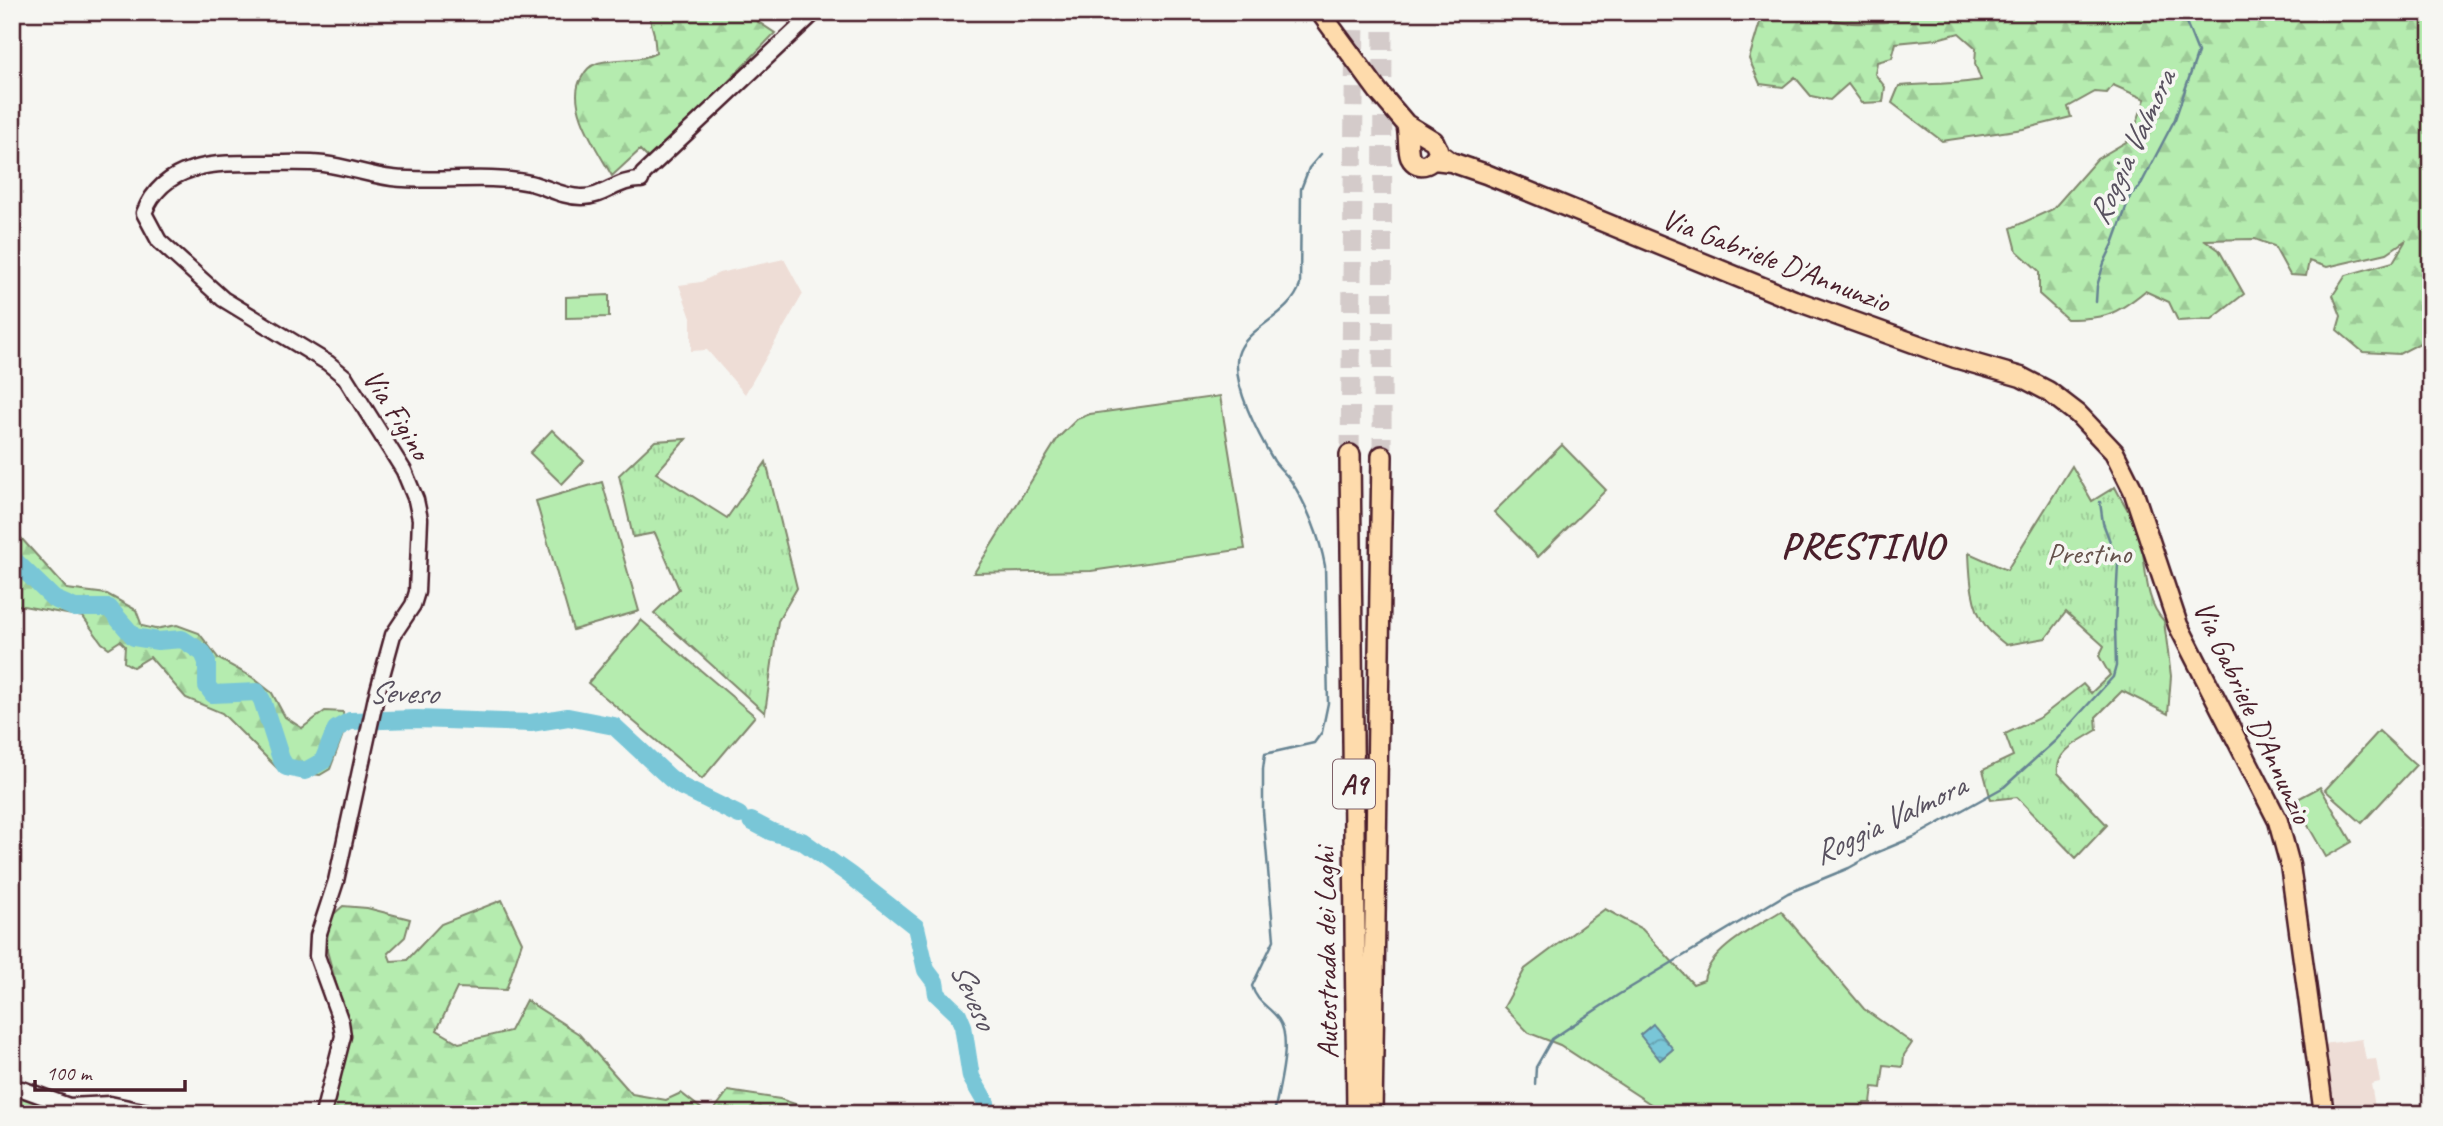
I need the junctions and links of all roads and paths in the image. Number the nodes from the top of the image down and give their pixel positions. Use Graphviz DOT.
graph roads {
  1 [pos="815,12"];
  2 [pos="1320,12"];
  3 [pos="1417,141"];
  4 [pos="1441,157"];
  5 [pos="1350,455"];
  6 [pos="1381,456"];
  7 [pos="12,1092"];
  8 [pos="158,1114"];
  9 [pos="323,1114"];
  10 [pos="1357,1114"];
  11 [pos="1372,1114"];
  12 [pos="2323,1114"];
  1 -- 9 [label="street, Via Figino"];
  2 -- 3 [label="main road"];
  3 -- 4 [label="main road"];
  3 -- 4 [label="main road"];
  4 -- 12 [label="main road, Via Gabriele D'Annunzio"];
  5 -- 10 [label="highway, Autostrada dei Laghi / A9"];
  6 -- 11 [label="highway, Autostrada dei Laghi / A9"];
  7 -- 8 [label="street"];
}
